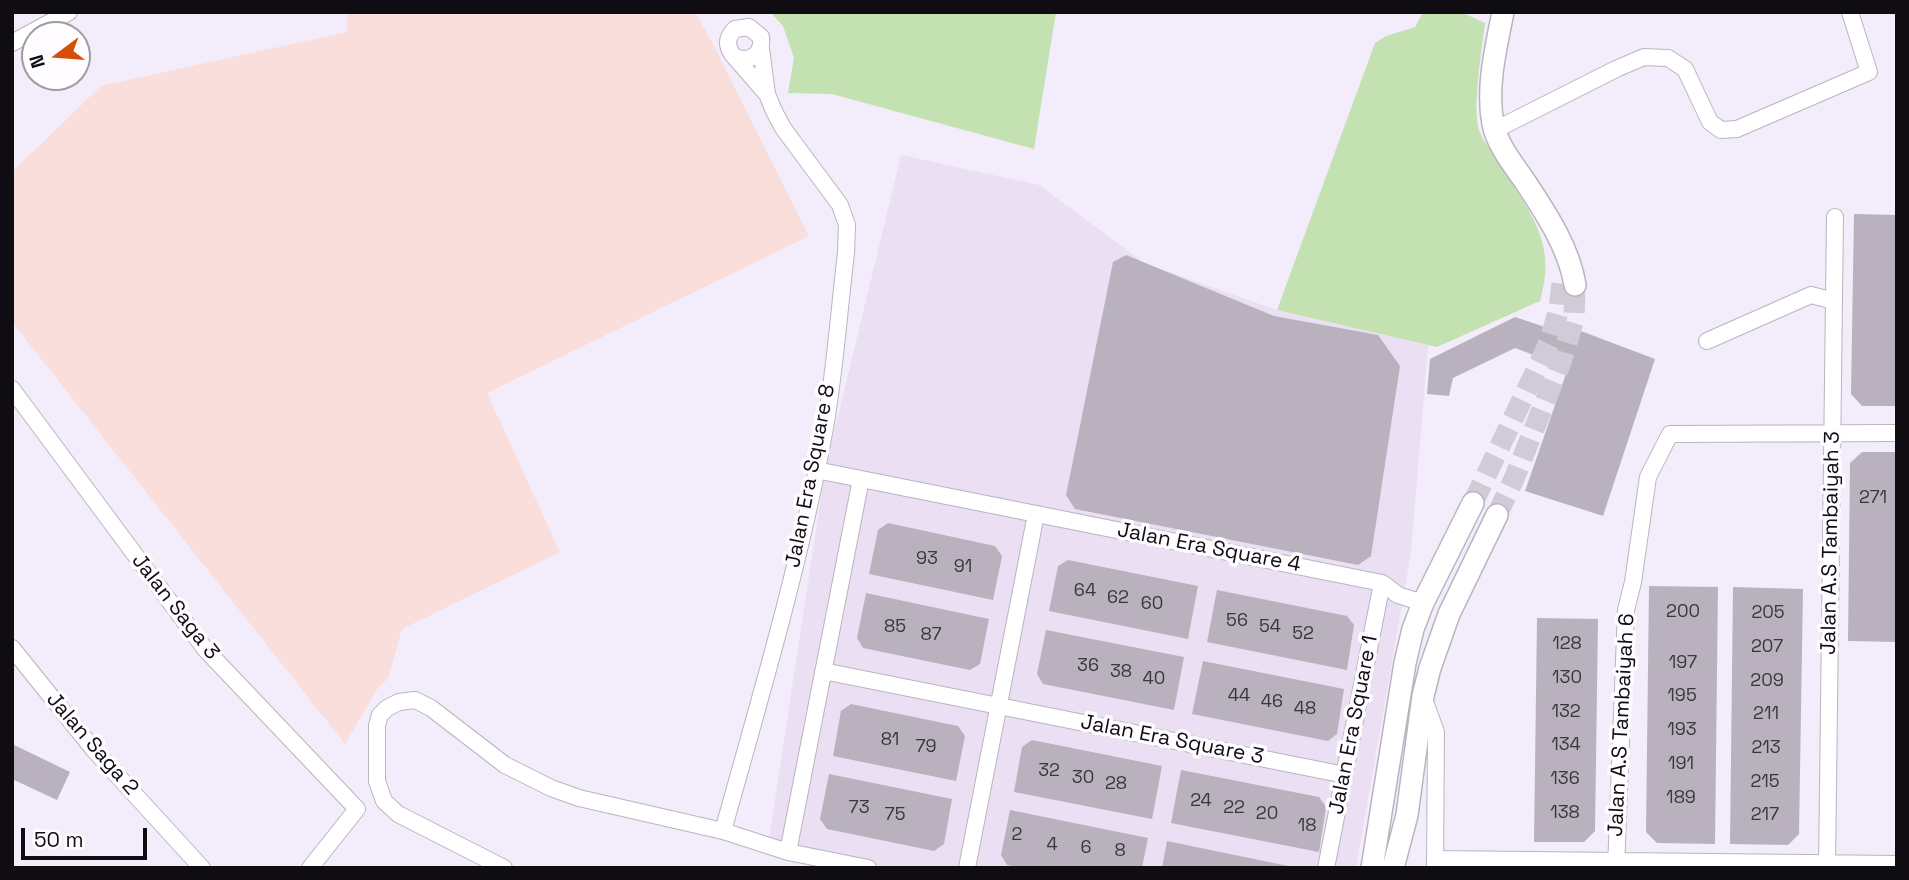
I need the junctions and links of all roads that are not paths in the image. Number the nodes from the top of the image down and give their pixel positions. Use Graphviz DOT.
graph roads {
  1 [pos="69,12"];
  2 [pos="1503,12"];
  3 [pos="1850,12"];
  4 [pos="12,43"];
  5 [pos="761,48"];
  6 [pos="738,58"];
  7 [pos="767,94"];
  8 [pos="1495,130"];
  9 [pos="1835,218"];
  10 [pos="1569,284"];
  11 [pos="1834,301"];
  12 [pos="1707,341"];
  13 [pos="12,389"];
  14 [pos="1832,433"];
  15 [pos="1897,433"];
  16 [pos="816,470"];
  17 [pos="860,479"];
  18 [pos="1473,503"];
  19 [pos="1036,513"];
  20 [pos="1497,514"];
  21 [pos="1382,583"];
  22 [pos="1423,603"];
  23 [pos="12,648"];
  24 [pos="823,671"];
  25 [pos="1423,696"];
  26 [pos="999,706"];
  27 [pos="1345,775"];
  28 [pos="723,831"];
  29 [pos="788,852"];
  30 [pos="1435,863"];
  31 [pos="1616,864"];
  32 [pos="1897,864"];
  33 [pos="1827,865"];
  34 [pos="202,868"];
  35 [pos="310,868"];
  36 [pos="504,868"];
  37 [pos="868,868"];
  38 [pos="967,868"];
  39 [pos="1326,868"];
  40 [pos="1372,868"];
  41 [pos="1392,868"];
  1 -- 4 [label="street"];
  2 -- 8 [label="street"];
  3 -- 8 [label="street"];
  5 -- 6 [label="street"];
  5 -- 6 [label="street"];
  5 -- 7 [label="street, Jalan Era Square 8"];
  6 -- 7 [label="street, Jalan Era Square 8"];
  7 -- 16 [label="street, Jalan Era Square 8"];
  8 -- 10 [label="street"];
  9 -- 11 [label="street, Jalan A.S Tambaiyah 3"];
  11 -- 12 [label="street"];
  11 -- 14 [label="street, Jalan A.S Tambaiyah 3"];
  13 -- 35 [label="street, Jalan Saga 3"];
  14 -- 15 [label="street"];
  14 -- 31 [label="street, Jalan A.S Tambaiyah 6"];
  14 -- 33 [label="street, Jalan A.S Tambaiyah 3"];
  16 -- 17 [label="street, Jalan Era Square 4"];
  16 -- 28 [label="street, Jalan Era Square 8"];
  17 -- 19 [label="street, Jalan Era Square 4"];
  17 -- 24 [label="street"];
  18 -- 22 [label="street"];
  19 -- 21 [label="street, Jalan Era Square 4"];
  19 -- 26 [label="street"];
  20 -- 25 [label="street"];
  21 -- 22 [label="street, Jalan Era Square 4"];
  21 -- 27 [label="street, Jalan Era Square 1"];
  22 -- 40 [label="street"];
  23 -- 34 [label="street, Jalan Saga 2"];
  24 -- 26 [label="street, Jalan Era Square 3"];
  24 -- 29 [label="street"];
  25 -- 30 [label="street"];
  25 -- 41 [label="street"];
  26 -- 27 [label="street, Jalan Era Square 3"];
  26 -- 38 [label="street"];
  27 -- 39 [label="street, Jalan Era Square 1"];
  28 -- 29 [label="street"];
  28 -- 36 [label="street"];
  29 -- 37 [label="street"];
  30 -- 31 [label="street"];
  31 -- 33 [label="street"];
  32 -- 33 [label="street"];
}
